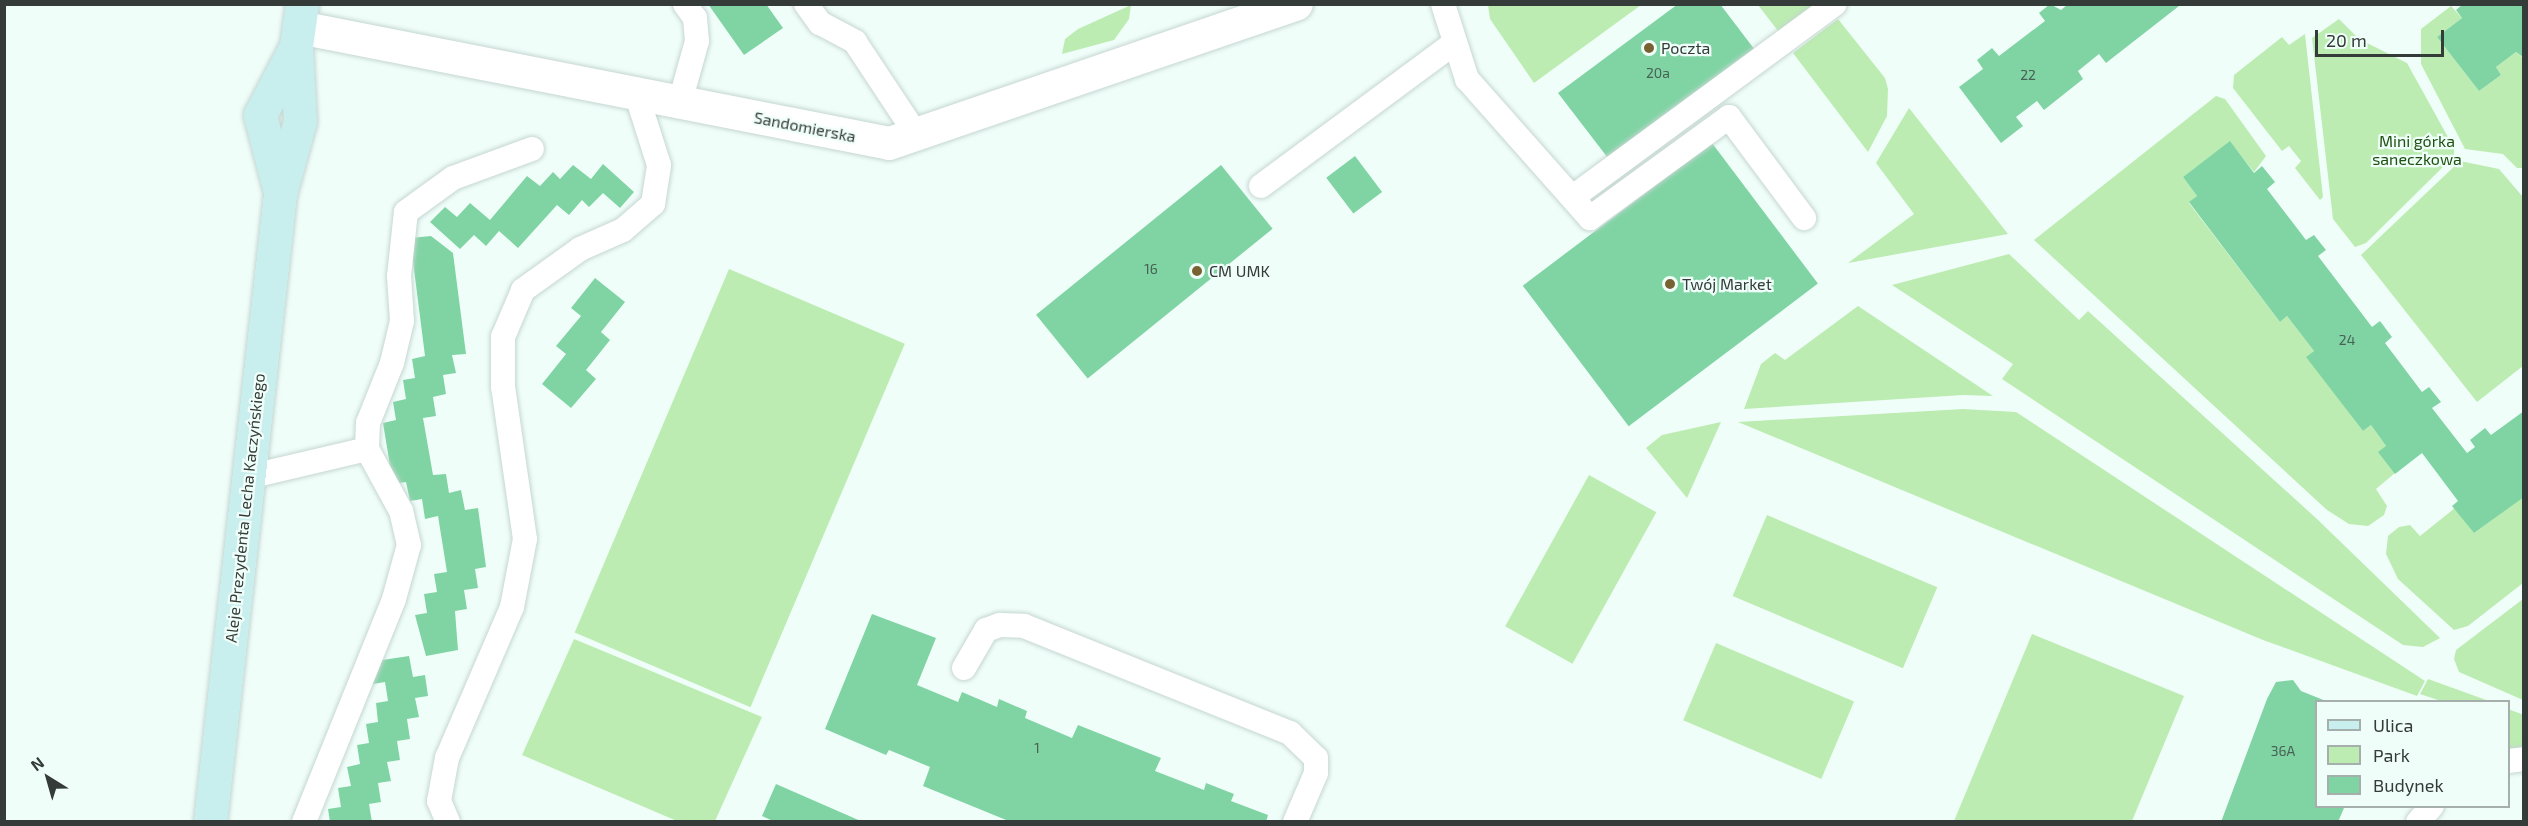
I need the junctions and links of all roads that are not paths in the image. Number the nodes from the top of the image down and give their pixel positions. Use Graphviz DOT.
graph roads {
  1 [pos="686,4"];
  2 [pos="806,4"];
  3 [pos="1296,4"];
  4 [pos="1443,4"];
  5 [pos="1835,4"];
  6 [pos="299,26"];
  7 [pos="1454,43"];
  8 [pos="636,93"];
  9 [pos="680,102"];
  10 [pos="916,134"];
  11 [pos="532,149"];
  12 [pos="1262,186"];
  13 [pos="1574,197"];
  14 [pos="1804,218"];
  15 [pos="367,449"];
  16 [pos="248,477"];
  17 [pos="964,668"];
  18 [pos="2431,808"];
  19 [pos="210,822"];
  20 [pos="304,822"];
  21 [pos="448,822"];
  22 [pos="1295,822"];
  23 [pos="2418,822"];
  1 -- 9 [label="lane"];
  2 -- 10 [label="lane"];
  3 -- 10 [label="street, Sandomierska"];
  4 -- 7 [label="lane"];
  5 -- 13 [label="lane"];
  6 -- 8 [label="street, Sandomierska"];
  6 -- 16 [label="street, Aleje Prezydenta Lecha Kaczyńskiego"];
  7 -- 12 [label="lane"];
  7 -- 13 [label="lane"];
  8 -- 9 [label="street, Sandomierska"];
  8 -- 21 [label="lane"];
  9 -- 10 [label="street, Sandomierska"];
  11 -- 15 [label="lane"];
  13 -- 14 [label="lane"];
  15 -- 16 [label="lane"];
  15 -- 20 [label="lane"];
  16 -- 19 [label="street, Aleje Prezydenta Lecha Kaczyńskiego"];
  17 -- 22 [label="lane"];
  18 -- 23 [label="lane"];
}
